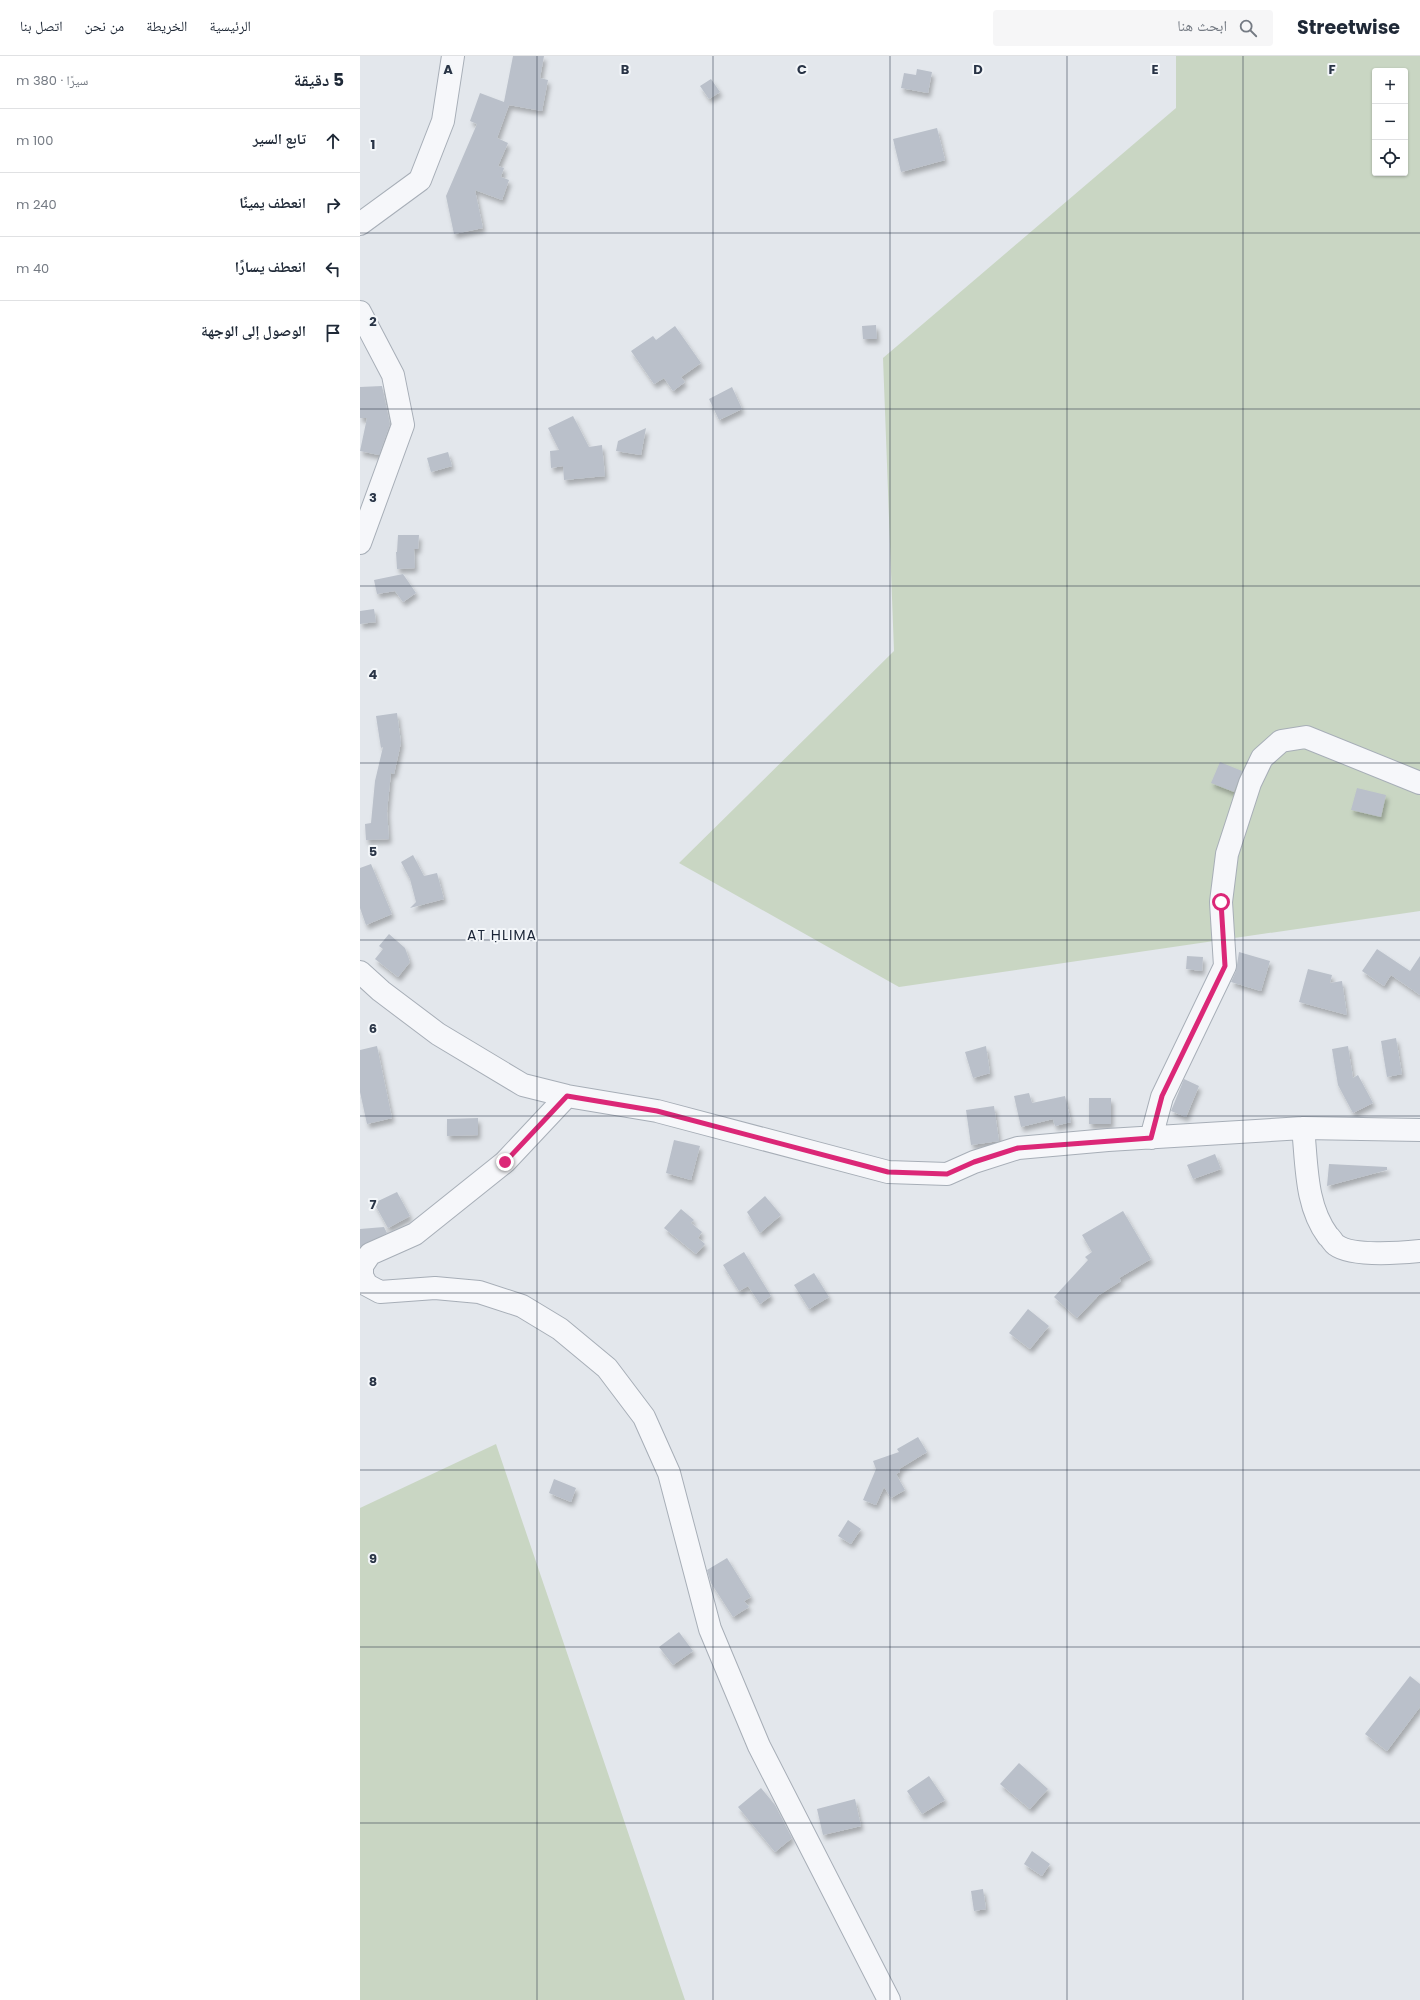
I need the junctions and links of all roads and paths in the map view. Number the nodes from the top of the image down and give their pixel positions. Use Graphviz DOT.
graph roads {
  1 [pos="454,56"];
  2 [pos="360,224"];
  3 [pos="360,312"];
  4 [pos="360,543"];
  5 [pos="1420,783"];
  6 [pos="360,972"];
  7 [pos="567,1096"];
  8 [pos="1303,1128"];
  9 [pos="1420,1130"];
  10 [pos="1151,1138"];
  11 [pos="1420,1251"];
  12 [pos="889,2000"];
  1 -- 2 [label="street"];
  3 -- 4 [label="street"];
  5 -- 10 [label="street"];
  6 -- 7 [label="street"];
  7 -- 10 [label="street"];
  7 -- 12 [label="street"];
  8 -- 9 [label="street"];
  8 -- 10 [label="street"];
  8 -- 11 [label="street"];
}
